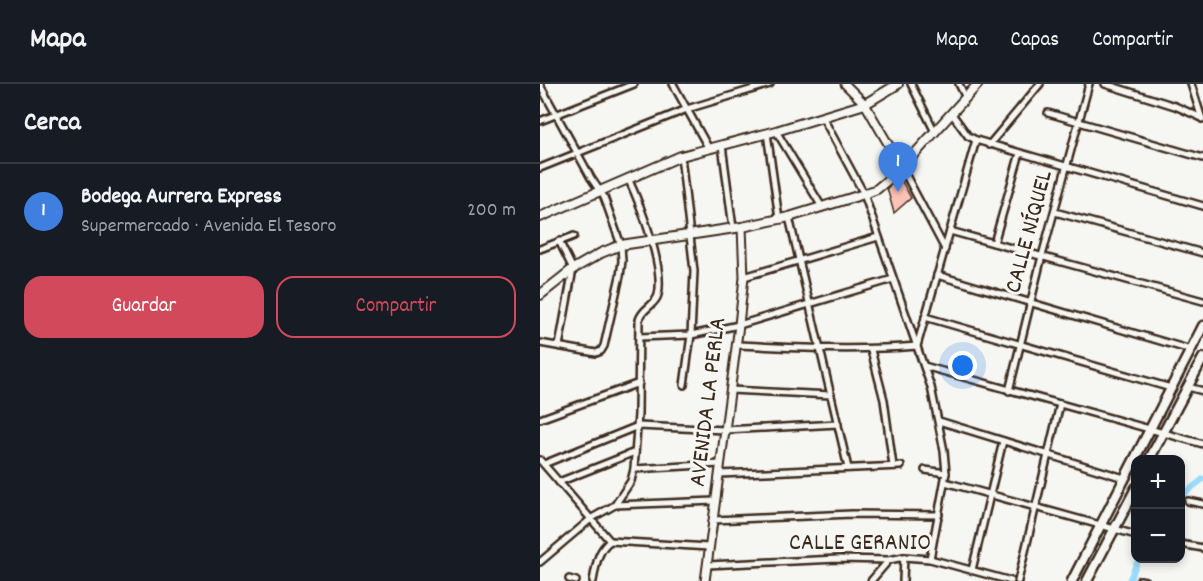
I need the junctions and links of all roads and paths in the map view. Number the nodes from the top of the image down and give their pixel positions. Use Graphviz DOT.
graph roads {
  1 [pos="634,84"];
  2 [pos="673,84"];
  3 [pos="770,84"];
  4 [pos="844,84"];
  5 [pos="898,84"];
  6 [pos="910,84"];
  7 [pos="959,84"];
  8 [pos="978,84"];
  9 [pos="1040,84"];
  10 [pos="1089,84"];
  11 [pos="1105,84"];
  12 [pos="1191,84"];
  13 [pos="540,85"];
  14 [pos="966,98"];
  15 [pos="865,104"];
  16 [pos="687,109"];
  17 [pos="1048,113"];
  18 [pos="952,114"];
  19 [pos="556,115"];
  20 [pos="823,118"];
  21 [pos="1202,119"];
  22 [pos="540,121"];
  23 [pos="1078,123"];
  24 [pos="771,132"];
  25 [pos="934,132"];
  26 [pos="976,140"];
  27 [pos="722,145"];
  28 [pos="988,145"];
  29 [pos="709,149"];
  30 [pos="577,152"];
  31 [pos="1020,153"];
  32 [pos="681,156"];
  33 [pos="1203,158"];
  34 [pos="1067,165"];
  35 [pos="540,168"];
  36 [pos="902,168"];
  37 [pos="628,178"];
  38 [pos="599,190"];
  39 [pos="864,194"];
  40 [pos="1203,206"];
  41 [pos="822,207"];
  42 [pos="1055,212"];
  43 [pos="540,217"];
  44 [pos="789,217"];
  45 [pos="779,219"];
  46 [pos="742,227"];
  47 [pos="734,228"];
  48 [pos="950,231"];
  49 [pos="691,235"];
  50 [pos="574,236"];
  51 [pos="878,237"];
  52 [pos="651,240"];
  53 [pos="559,242"];
  54 [pos="994,243"];
  55 [pos="621,245"];
  56 [pos="540,249"];
  57 [pos="945,249"];
  58 [pos="1203,253"];
  59 [pos="1042,256"];
  60 [pos="799,261"];
  61 [pos="573,269"];
  62 [pos="937,275"];
  63 [pos="744,277"];
  64 [pos="893,279"];
  65 [pos="540,295"];
  66 [pos="1203,301"];
  67 [pos="809,303"];
  68 [pos="1030,303"];
  69 [pos="925,317"];
  70 [pos="739,325"];
  71 [pos="1203,326"];
  72 [pos="691,335"];
  73 [pos="639,337"];
  74 [pos="540,342"];
  75 [pos="1019,344"];
  76 [pos="736,345"];
  77 [pos="559,346"];
  78 [pos="917,346"];
  79 [pos="820,349"];
  80 [pos="872,350"];
  81 [pos="1191,350"];
  82 [pos="1203,358"];
  83 [pos="924,366"];
  84 [pos="639,383"];
  85 [pos="684,385"];
  86 [pos="1188,387"];
  87 [pos="1171,388"];
  88 [pos="730,390"];
  89 [pos="1009,391"];
  90 [pos="1203,391"];
  91 [pos="831,395"];
  92 [pos="1060,404"];
  93 [pos="540,418"];
  94 [pos="939,422"];
  95 [pos="838,424"];
  96 [pos="638,426"];
  97 [pos="1150,429"];
  98 [pos="725,430"];
  99 [pos="1163,432"];
  100 [pos="1003,441"];
  101 [pos="1203,444"];
  102 [pos="635,452"];
  103 [pos="1048,455"];
  104 [pos="1151,455"];
  105 [pos="542,462"];
  106 [pos="720,464"];
  107 [pos="893,466"];
  108 [pos="902,466"];
  109 [pos="848,468"];
  110 [pos="634,469"];
  111 [pos="925,470"];
  112 [pos="946,473"];
  113 [pos="719,474"];
  114 [pos="1125,478"];
  115 [pos="559,482"];
  116 [pos="945,482"];
  117 [pos="990,494"];
  118 [pos="1131,498"];
  119 [pos="715,501"];
  120 [pos="1188,501"];
  121 [pos="1203,504"];
  122 [pos="615,505"];
  123 [pos="1036,507"];
  124 [pos="939,515"];
  125 [pos="592,518"];
  126 [pos="713,520"];
  127 [pos="1100,524"];
  128 [pos="1115,529"];
  129 [pos="1131,534"];
  130 [pos="610,541"];
  131 [pos="1185,545"];
  132 [pos="709,547"];
  133 [pos="1203,548"];
  134 [pos="904,557"];
  135 [pos="541,558"];
  136 [pos="930,559"];
  137 [pos="889,560"];
  138 [pos="707,565"];
  139 [pos="972,570"];
  140 [pos="569,579"];
  141 [pos="576,581"];
  142 [pos="593,581"];
  143 [pos="705,581"];
  144 [pos="871,581"];
  145 [pos="903,581"];
  146 [pos="1011,581"];
  147 [pos="1018,581"];
  148 [pos="1071,581"];
  149 [pos="1087,581"];
  1 -- 19 [label="street"];
  2 -- 16 [label="street"];
  3 -- 16 [label="street"];
  4 -- 15 [label="street"];
  5 -- 15 [label="main road"];
  6 -- 25 [label="street"];
  7 -- 14 [label="street"];
  8 -- 14 [label="main road"];
  9 -- 28 [label="street"];
  10 -- 23 [label="street, CALLE NÍQUEL"];
  11 -- 21 [label="street"];
  12 -- 21 [label="street"];
  13 -- 19 [label="street"];
  14 -- 18 [label="main road"];
  15 -- 20 [label="main road"];
  15 -- 36 [label="street"];
  16 -- 29 [label="street"];
  16 -- 30 [label="street"];
  17 -- 23 [label="street"];
  18 -- 25 [label="main road"];
  18 -- 26 [label="street"];
  19 -- 22 [label="street"];
  19 -- 30 [label="street"];
  20 -- 24 [label="main road"];
  20 -- 39 [label="street"];
  23 -- 33 [label="street"];
  23 -- 34 [label="street, CALLE NÍQUEL"];
  24 -- 27 [label="main road"];
  24 -- 41 [label="street"];
  24 -- 45 [label="street"];
  25 -- 36 [label="main road"];
  26 -- 28 [label="street"];
  26 -- 48 [label="street"];
  27 -- 29 [label="main road"];
  27 -- 47 [label="street"];
  28 -- 31 [label="street"];
  29 -- 32 [label="main road"];
  30 -- 35 [label="street"];
  30 -- 38 [label="street"];
  31 -- 34 [label="street"];
  31 -- 54 [label="street"];
  32 -- 37 [label="main road"];
  32 -- 49 [label="street"];
  34 -- 40 [label="street"];
  34 -- 42 [label="street, CALLE NÍQUEL"];
  36 -- 39 [label="main road"];
  36 -- 57 [label="street"];
  37 -- 38 [label="main road"];
  37 -- 52 [label="street"];
  38 -- 43 [label="main road"];
  38 -- 55 [label="street"];
  39 -- 41 [label="main road"];
  39 -- 51 [label="street"];
  41 -- 44 [label="main road"];
  42 -- 58 [label="street"];
  42 -- 59 [label="street, CALLE NÍQUEL"];
  44 -- 45 [label="main road"];
  44 -- 60 [label="street"];
  45 -- 46 [label="main road"];
  46 -- 47 [label="main road"];
  46 -- 63 [label="street, AVENIDA LA PERLA"];
  47 -- 49 [label="main road"];
  48 -- 54 [label="street"];
  48 -- 57 [label="street"];
  49 -- 52 [label="main road"];
  49 -- 72 [label="street"];
  50 -- 53 [label="street"];
  51 -- 60 [label="street"];
  51 -- 64 [label="street"];
  52 -- 55 [label="main road"];
  52 -- 73 [label="street"];
  53 -- 56 [label="street"];
  53 -- 61 [label="street"];
  54 -- 59 [label="street"];
  55 -- 61 [label="main road"];
  55 -- 77 [label="street"];
  57 -- 62 [label="street"];
  59 -- 66 [label="street"];
  59 -- 68 [label="street, CALLE NÍQUEL"];
  60 -- 63 [label="street"];
  60 -- 67 [label="street"];
  61 -- 65 [label="main road"];
  61 -- 77 [label="street"];
  62 -- 68 [label="street"];
  62 -- 69 [label="street"];
  63 -- 70 [label="street, AVENIDA LA PERLA"];
  64 -- 67 [label="street"];
  64 -- 78 [label="street"];
  67 -- 70 [label="street"];
  67 -- 79 [label="street"];
  68 -- 75 [label="street, CALLE NÍQUEL"];
  68 -- 81 [label="street"];
  69 -- 75 [label="street"];
  69 -- 78 [label="street"];
  70 -- 72 [label="street"];
  70 -- 76 [label="street, AVENIDA LA PERLA"];
  71 -- 81 [label="main road"];
  72 -- 73 [label="street"];
  72 -- 85 [label="street"];
  73 -- 84 [label="street"];
  74 -- 77 [label="street"];
  75 -- 87 [label="street"];
  75 -- 89 [label="street, CALLE NÍQUEL"];
  76 -- 79 [label="street"];
  76 -- 88 [label="street, AVENIDA LA PERLA"];
  78 -- 80 [label="street"];
  78 -- 83 [label="street"];
  79 -- 80 [label="street"];
  79 -- 91 [label="street"];
  80 -- 107 [label="street"];
  81 -- 87 [label="main road"];
  82 -- 86 [label="main road"];
  83 -- 89 [label="street"];
  83 -- 94 [label="street"];
  84 -- 93 [label="street"];
  84 -- 96 [label="street"];
  86 -- 90 [label="street"];
  86 -- 99 [label="main road"];
  87 -- 97 [label="main road"];
  88 -- 91 [label="street"];
  88 -- 98 [label="street, AVENIDA LA PERLA"];
  89 -- 92 [label="street"];
  91 -- 95 [label="street"];
  92 -- 97 [label="street"];
  92 -- 103 [label="street"];
  94 -- 100 [label="street"];
  94 -- 112 [label="street"];
  95 -- 98 [label="street"];
  95 -- 109 [label="street"];
  96 -- 98 [label="street"];
  96 -- 102 [label="street"];
  96 -- 105 [label="street"];
  97 -- 99 [label="street"];
  97 -- 114 [label="main road"];
  98 -- 106 [label="street, AVENIDA LA PERLA"];
  99 -- 101 [label="street"];
  99 -- 104 [label="main road"];
  100 -- 103 [label="street"];
  100 -- 117 [label="street"];
  102 -- 110 [label="street"];
  102 -- 115 [label="street"];
  103 -- 114 [label="street"];
  103 -- 123 [label="street"];
  105 -- 115 [label="street"];
  106 -- 110 [label="street"];
  106 -- 113 [label="street, AVENIDA LA PERLA"];
  107 -- 108 [label="street"];
  107 -- 109 [label="street"];
  109 -- 113 [label="street"];
  110 -- 122 [label="street"];
  111 -- 112 [label="street"];
  112 -- 116 [label="street"];
  113 -- 119 [label="street, AVENIDA LA PERLA"];
  114 -- 127 [label="main road"];
  115 -- 125 [label="street"];
  116 -- 117 [label="street"];
  116 -- 124 [label="street"];
  117 -- 123 [label="street"];
  117 -- 139 [label="street"];
  118 -- 128 [label="main road"];
  119 -- 122 [label="street"];
  119 -- 126 [label="street, AVENIDA LA PERLA"];
  120 -- 121 [label="street"];
  122 -- 125 [label="street"];
  123 -- 127 [label="street"];
  123 -- 147 [label="street"];
  124 -- 126 [label="street"];
  124 -- 136 [label="street"];
  125 -- 130 [label="street"];
  125 -- 135 [label="street"];
  126 -- 132 [label="street, AVENIDA LA PERLA"];
  127 -- 128 [label="street"];
  127 -- 148 [label="main road"];
  128 -- 129 [label="street"];
  128 -- 149 [label="main road"];
  130 -- 132 [label="street"];
  130 -- 142 [label="street"];
  131 -- 133 [label="street"];
  132 -- 138 [label="street, AVENIDA LA PERLA"];
  134 -- 136 [label="street, CALLE GERANIO"];
  134 -- 137 [label="street, CALLE GERANIO"];
  134 -- 145 [label="street"];
  136 -- 139 [label="street, CALLE GERANIO"];
  137 -- 138 [label="street, CALLE GERANIO"];
  137 -- 144 [label="street"];
  138 -- 143 [label="street, AVENIDA LA PERLA"];
  139 -- 146 [label="street, CALLE GERANIO"];
  140 -- 141 [label="street"];
}
